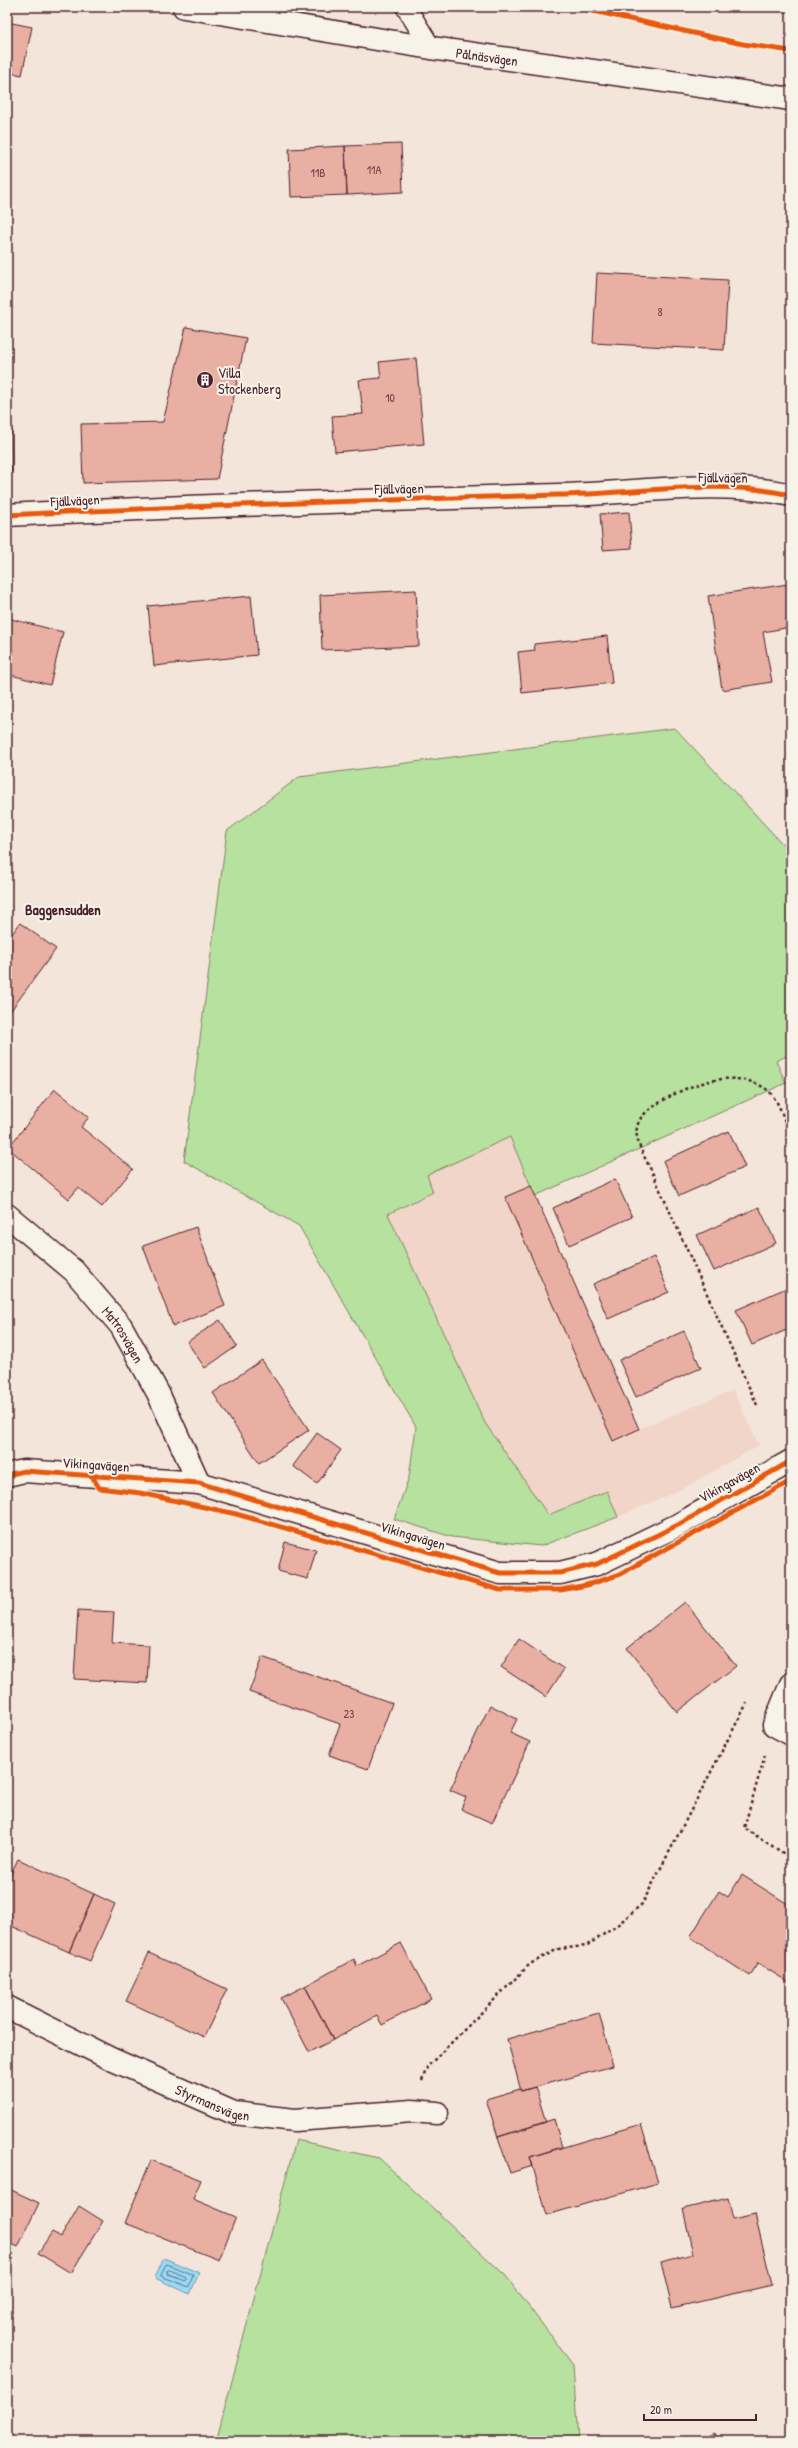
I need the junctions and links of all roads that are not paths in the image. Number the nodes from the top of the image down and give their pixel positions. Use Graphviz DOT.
graph roads {
  1 [pos="184,7"];
  2 [pos="406,7"];
  3 [pos="431,48"];
  4 [pos="791,99"];
  5 [pos="791,496"];
  6 [pos="7,515"];
  7 [pos="7,1215"];
  8 [pos="791,1461"];
  9 [pos="7,1475"];
  10 [pos="199,1483"];
  11 [pos="791,1684"];
  12 [pos="783,1729"];
  13 [pos="7,2007"];
  14 [pos="437,2113"];
  1 -- 3 [label="street, Pålnäsvägen"];
  2 -- 3 [label="lane"];
  3 -- 4 [label="street, Pålnäsvägen"];
  5 -- 6 [label="street, Fjällvägen"];
  7 -- 10 [label="street, Matrosvägen"];
  8 -- 10 [label="street, Vikingavägen"];
  9 -- 10 [label="street, Vikingavägen"];
  11 -- 12 [label="street"];
  13 -- 14 [label="street, Styrmansvägen"];
}
